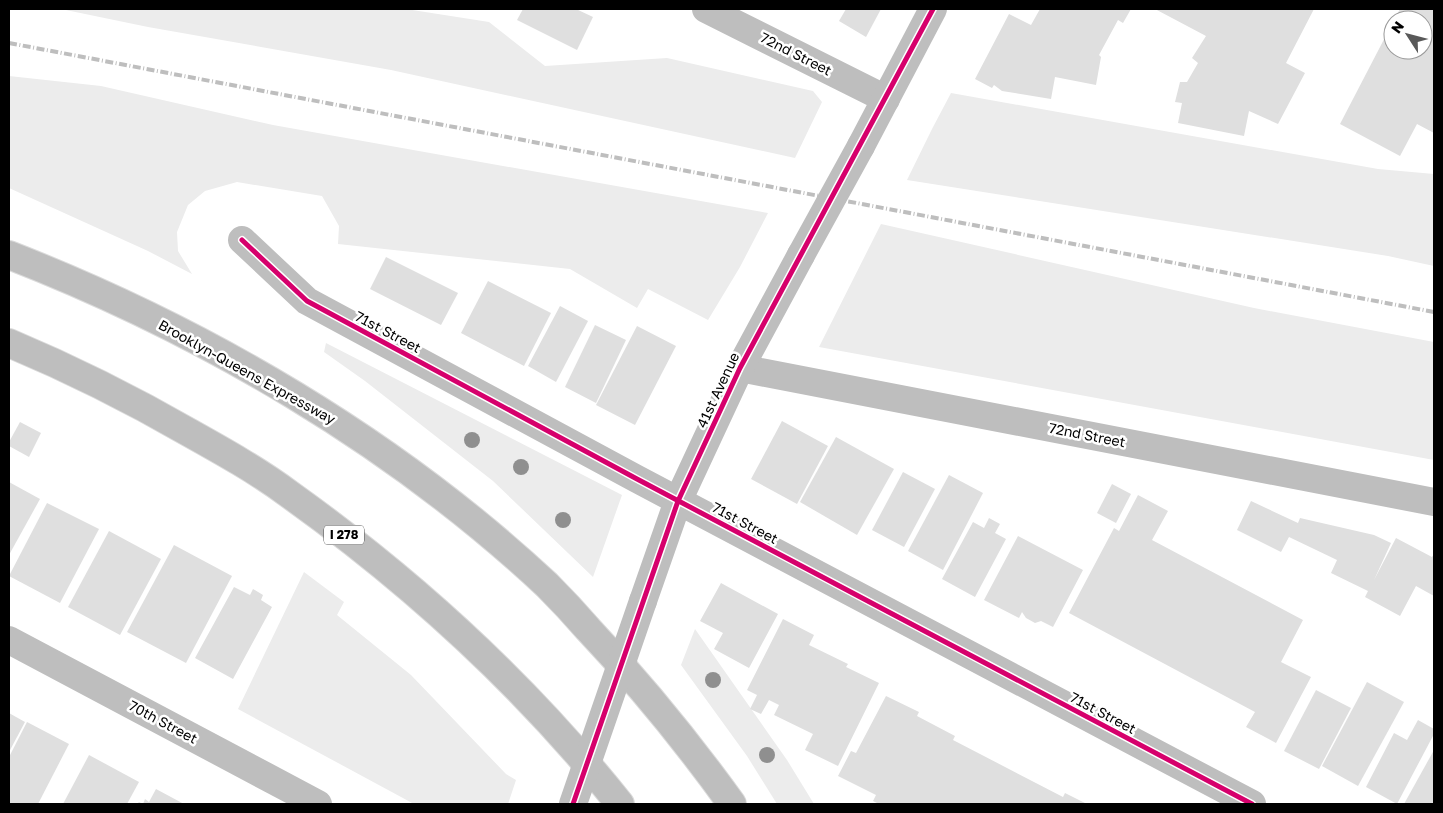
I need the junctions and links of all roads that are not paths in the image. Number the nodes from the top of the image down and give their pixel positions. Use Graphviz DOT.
graph roads {
  1 [pos="706,9"];
  2 [pos="934,9"];
  3 [pos="886,99"];
  4 [pos="242,240"];
  5 [pos="9,256"];
  6 [pos="9,343"];
  7 [pos="740,368"];
  8 [pos="678,501"];
  9 [pos="1434,502"];
  10 [pos="9,640"];
  11 [pos="318,804"];
  12 [pos="573,804"];
  13 [pos="620,804"];
  14 [pos="732,804"];
  15 [pos="1252,804"];
  1 -- 3 [label="main road, 72nd Street"];
  2 -- 3 [label="main road, 41st Avenue"];
  3 -- 7 [label="main road, 41st Avenue, bridge"];
  4 -- 8 [label="main road, 71st Street"];
  5 -- 14 [label="main road, Brooklyn-Queens Expressway"];
  6 -- 13 [label="main road, I 278"];
  7 -- 8 [label="main road, 41st Avenue"];
  7 -- 9 [label="main road, 72nd Street"];
  8 -- 12 [label="main road, 41st Avenue, bridge"];
  8 -- 15 [label="main road, 71st Street"];
  10 -- 11 [label="main road, 70th Street"];
}
